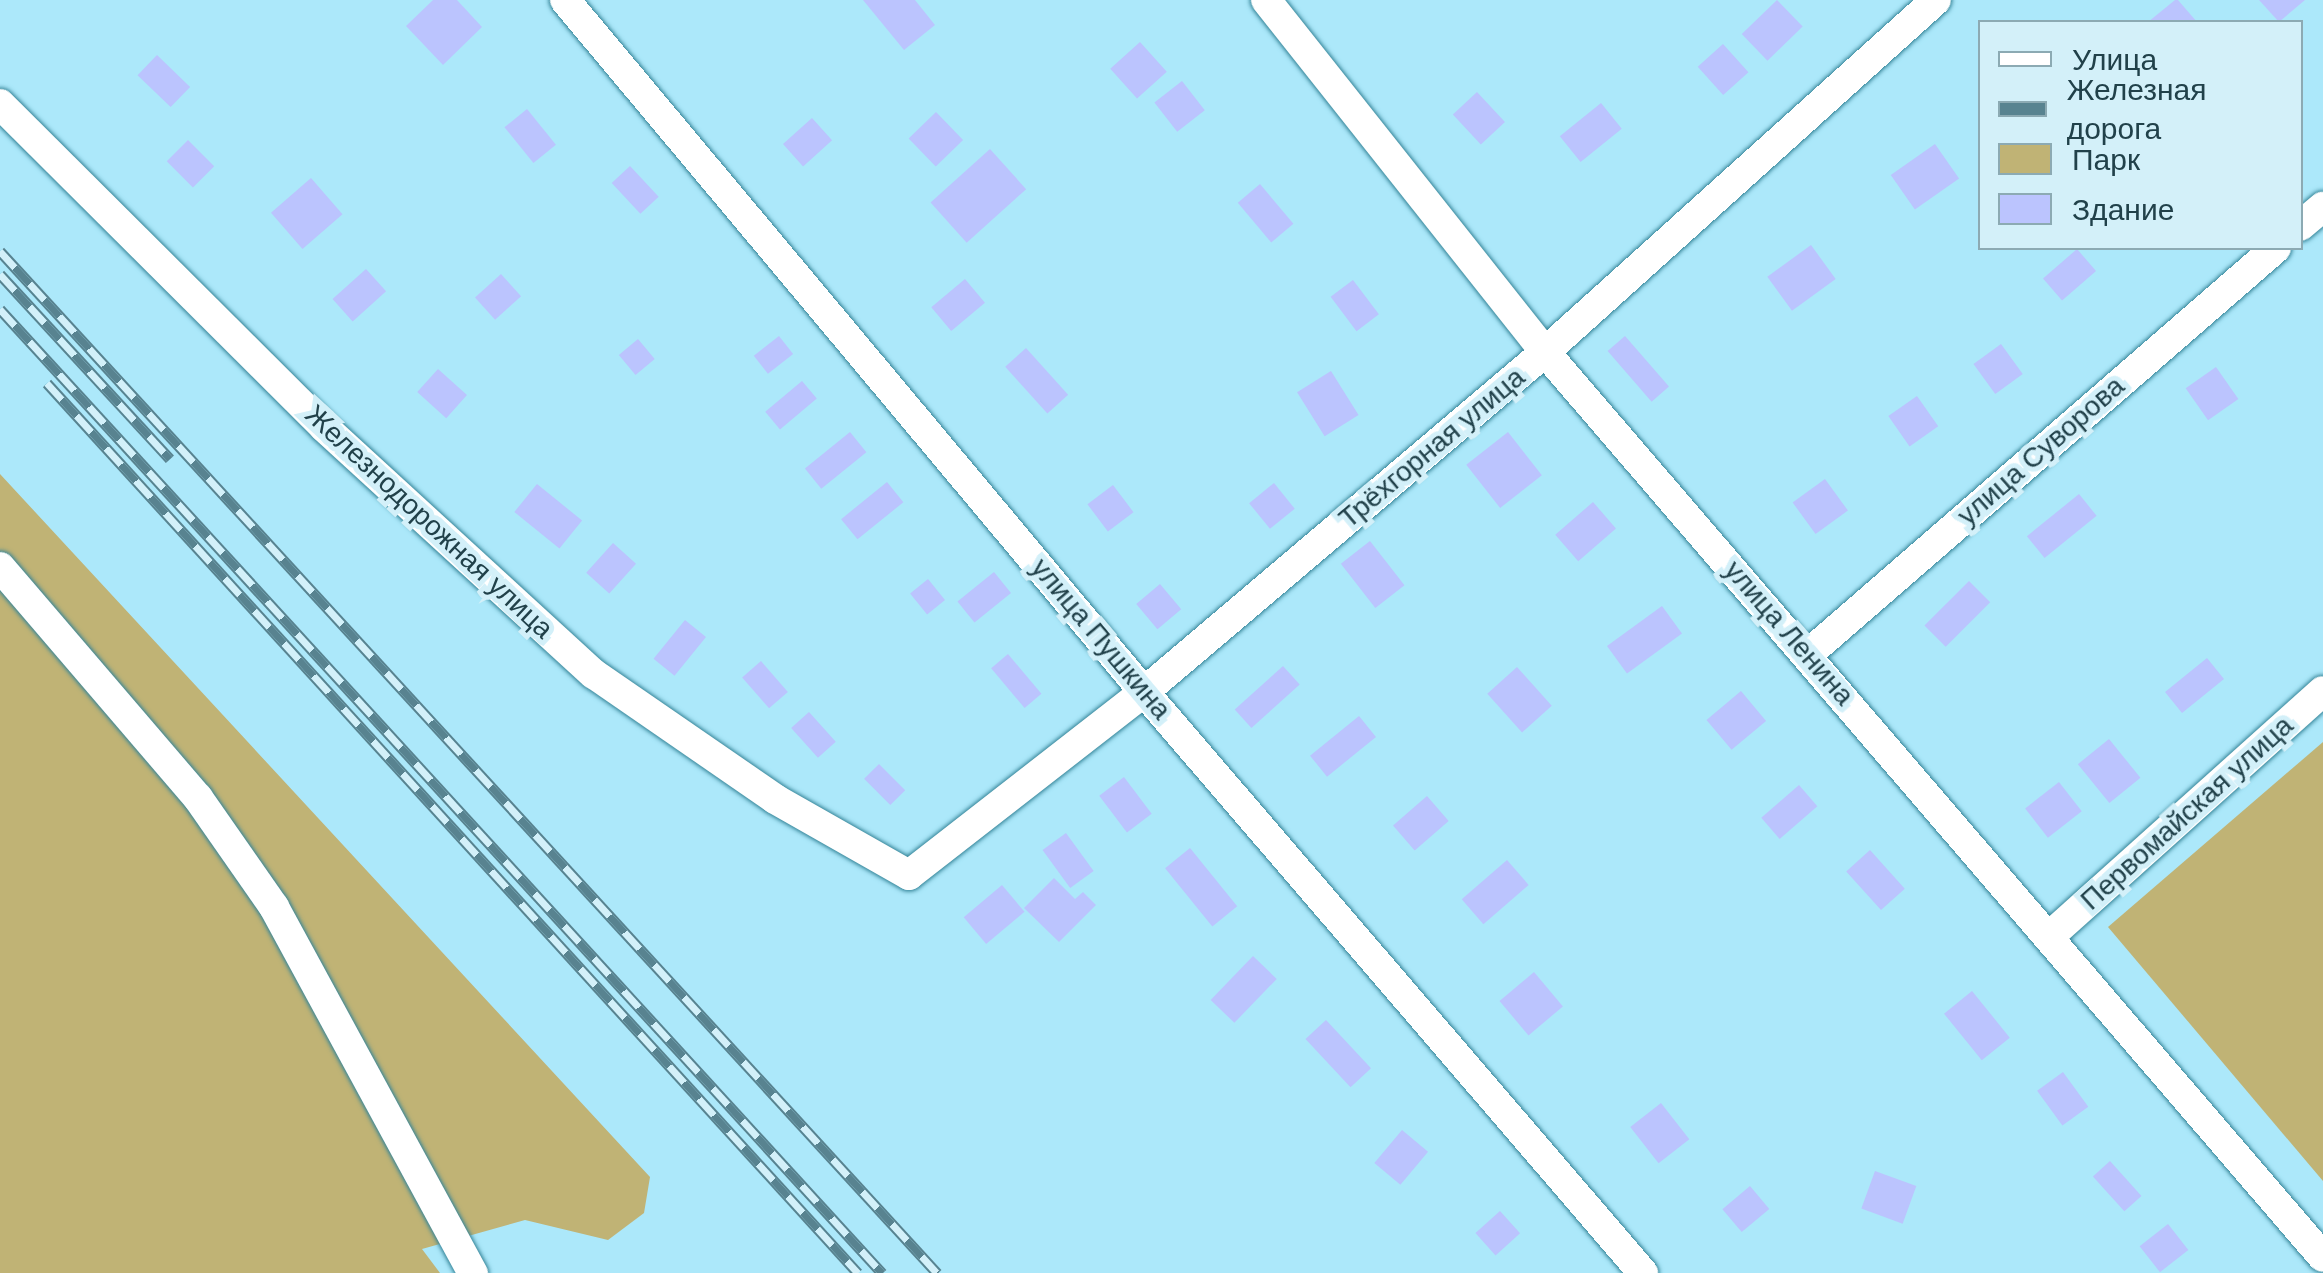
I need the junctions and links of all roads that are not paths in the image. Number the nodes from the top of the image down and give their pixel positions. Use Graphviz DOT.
graph roads {
  1 [pos="565,0"];
  2 [pos="1936,0"];
  3 [pos="1273,3"];
  4 [pos="0,104"];
  5 [pos="2323,207"];
  6 [pos="2303,224"];
  7 [pos="2274,250"];
  8 [pos="1546,352"];
  9 [pos="0,567"];
  10 [pos="1807,655"];
  11 [pos="2323,691"];
  12 [pos="1144,692"];
  13 [pos="910,875"];
  14 [pos="2050,935"];
  15 [pos="2323,1257"];
  16 [pos="474,1273"];
  17 [pos="1644,1273"];
  1 -- 12 [label="street, улица Пушкина"];
  2 -- 8 [label="street, Трёхгорная улица"];
  3 -- 8 [label="street, улица Ленина"];
  4 -- 13 [label="street, Железнодорожная улица"];
  5 -- 6 [label="street"];
  7 -- 10 [label="street, улица Суворова"];
  8 -- 10 [label="street, улица Ленина"];
  8 -- 12 [label="street, Трёхгорная улица"];
  9 -- 16 [label="street"];
  10 -- 14 [label="street, улица Ленина"];
  11 -- 14 [label="street, Первомайская улица"];
  12 -- 13 [label="street, Трёхгорная улица"];
  12 -- 17 [label="street, улица Пушкина"];
  14 -- 15 [label="street, улица Ленина"];
}
